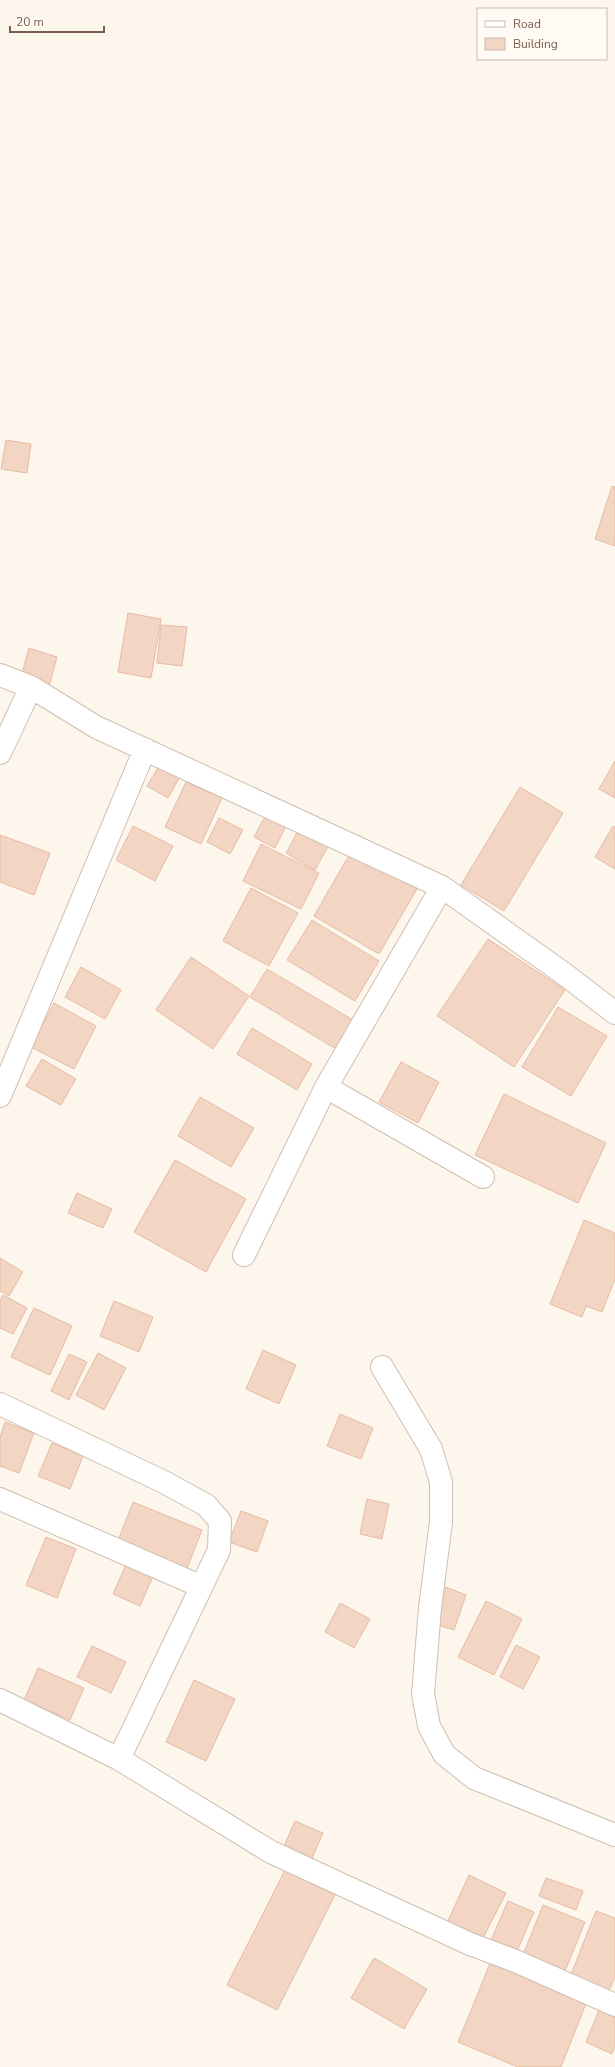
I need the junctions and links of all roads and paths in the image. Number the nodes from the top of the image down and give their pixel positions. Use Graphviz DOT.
graph roads {
  1 [pos="0,675"];
  2 [pos="31,687"];
  3 [pos="145,749"];
  4 [pos="0,753"];
  5 [pos="442,888"];
  6 [pos="615,1013"];
  7 [pos="326,1087"];
  8 [pos="0,1096"];
  9 [pos="483,1177"];
  10 [pos="244,1255"];
  11 [pos="382,1367"];
  12 [pos="0,1404"];
  13 [pos="0,1499"];
  14 [pos="200,1586"];
  15 [pos="0,1700"];
  16 [pos="119,1759"];
  17 [pos="615,1835"];
  18 [pos="615,2005"];
  1 -- 2 [label="street"];
  2 -- 3 [label="street"];
  2 -- 4 [label="street"];
  3 -- 5 [label="street"];
  3 -- 8 [label="street"];
  5 -- 6 [label="street"];
  5 -- 7 [label="street"];
  7 -- 9 [label="street"];
  7 -- 10 [label="street"];
  11 -- 17 [label="street"];
  12 -- 14 [label="street"];
  13 -- 14 [label="street"];
  14 -- 16 [label="street"];
  15 -- 16 [label="street"];
  16 -- 18 [label="street"];
}
